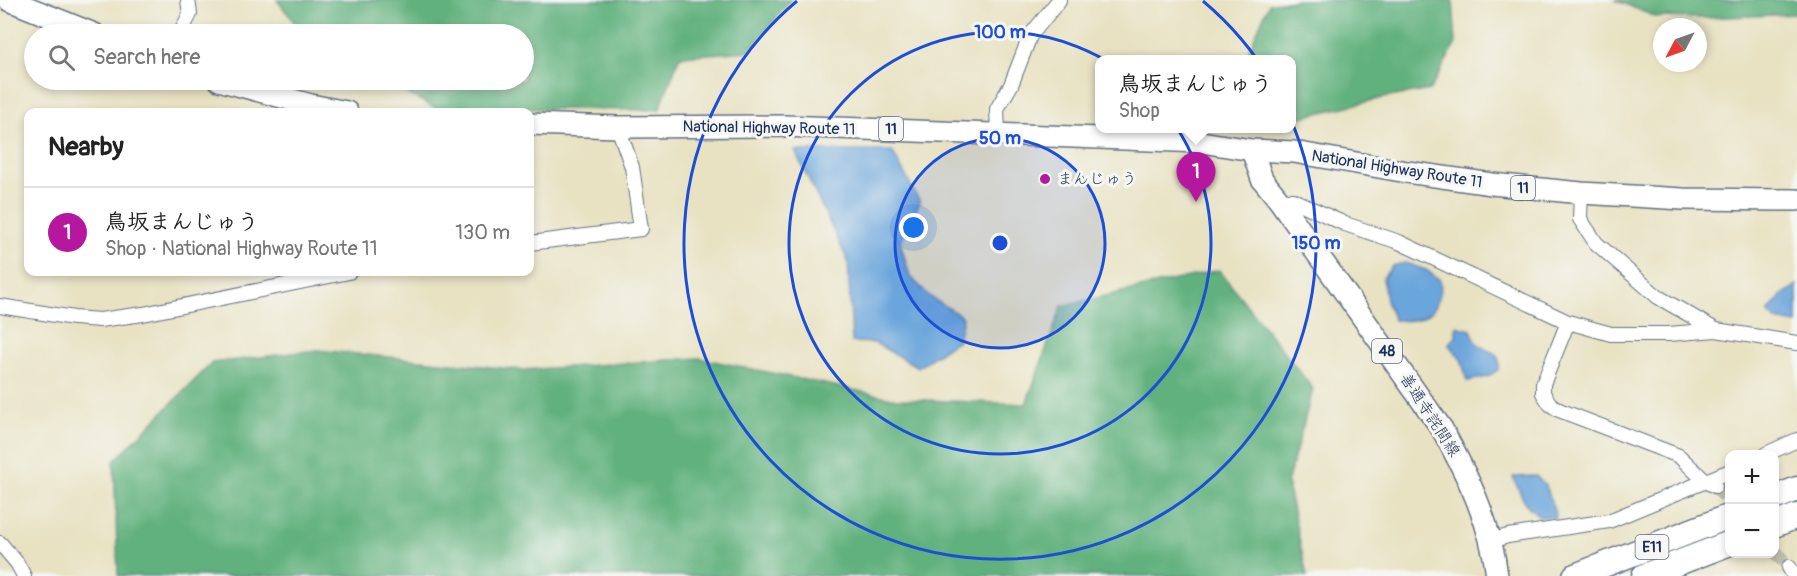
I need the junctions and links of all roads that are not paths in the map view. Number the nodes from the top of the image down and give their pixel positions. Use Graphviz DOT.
graph roads {
  1 [pos="9,0"];
  2 [pos="188,0"];
  3 [pos="1059,0"];
  4 [pos="69,24"];
  5 [pos="185,24"];
  6 [pos="256,90"];
  7 [pos="326,108"];
  8 [pos="534,124"];
  9 [pos="618,127"];
  10 [pos="998,133"];
  11 [pos="1252,150"];
  12 [pos="1581,193"];
  13 [pos="1279,200"];
  14 [pos="1797,200"];
  15 [pos="534,242"];
  16 [pos="329,276"];
  17 [pos="0,306"];
  18 [pos="1568,322"];
  19 [pos="1716,330"];
  20 [pos="1797,343"];
  21 [pos="1797,440"];
  22 [pos="1775,450"];
  23 [pos="1725,474"];
  24 [pos="1710,483"];
  25 [pos="1797,489"];
  26 [pos="1779,496"];
  27 [pos="1797,516"];
  28 [pos="1725,518"];
  29 [pos="1779,523"];
  30 [pos="1490,541"];
  31 [pos="0,543"];
  32 [pos="1725,545"];
  33 [pos="1496,571"];
  34 [pos="24,576"];
  35 [pos="1575,576"];
  36 [pos="1644,576"];
  1 -- 4 [label="main road"];
  2 -- 5 [label="street"];
  3 -- 10 [label="street"];
  6 -- 7 [label="main road"];
  8 -- 9 [label="main road, National Highway Route 11 / 11"];
  9 -- 10 [label="main road, National Highway Route 11 / 11"];
  9 -- 15 [label="street"];
  10 -- 11 [label="main road, National Highway Route 11 / 11"];
  11 -- 12 [label="main road, National Highway Route 11 / 11"];
  11 -- 13 [label="main road, 善通寺詫間線 / 48"];
  12 -- 14 [label="main road, National Highway Route 11 / 11"];
  12 -- 19 [label="street"];
  13 -- 18 [label="street"];
  13 -- 30 [label="main road, 善通寺詫間線 / 48"];
  16 -- 17 [label="street"];
  18 -- 19 [label="street"];
  18 -- 24 [label="street"];
  19 -- 20 [label="street"];
  21 -- 22 [label="street"];
  23 -- 24 [label="street"];
  24 -- 30 [label="street"];
  25 -- 26 [label="highway"];
  27 -- 29 [label="highway"];
  28 -- 35 [label="highway, E11"];
  30 -- 33 [label="main road, 善通寺詫間線 / 48"];
  31 -- 34 [label="street"];
  32 -- 36 [label="highway, E11"];
}
